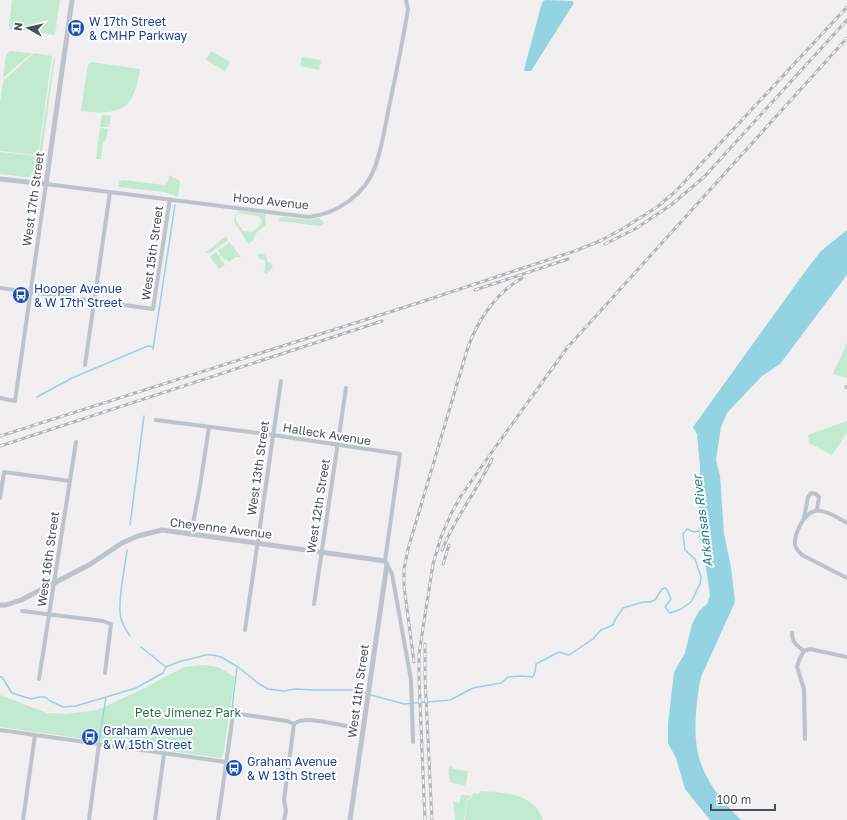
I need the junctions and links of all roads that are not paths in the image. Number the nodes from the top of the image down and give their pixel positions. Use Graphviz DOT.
graph roads {
  1 [pos="72,0"];
  2 [pos="406,0"];
  3 [pos="0,178"];
  4 [pos="46,184"];
  5 [pos="110,192"];
  6 [pos="170,199"];
  7 [pos="0,288"];
  8 [pos="30,292"];
  9 [pos="95,301"];
  10 [pos="85,366"];
  11 [pos="281,381"];
  12 [pos="346,388"];
  13 [pos="0,398"];
  14 [pos="156,420"];
  15 [pos="209,427"];
  16 [pos="273,435"];
  17 [pos="76,442"];
  18 [pos="338,446"];
  19 [pos="400,454"];
  20 [pos="70,481"];
  21 [pos="0,498"];
  22 [pos="817,510"];
  23 [pos="804,519"];
  24 [pos="847,523"];
  25 [pos="192,534"];
  26 [pos="257,542"];
  27 [pos="321,552"];
  28 [pos="386,563"];
  29 [pos="847,578"];
  30 [pos="53,583"];
  31 [pos="314,604"];
  32 [pos="0,605"];
  33 [pos="22,611"];
  34 [pos="50,614"];
  35 [pos="246,630"];
  36 [pos="792,633"];
  37 [pos="804,651"];
  38 [pos="847,657"];
  39 [pos="105,673"];
  40 [pos="39,679"];
  41 [pos="234,708"];
  42 [pos="233,713"];
  43 [pos="294,724"];
  44 [pos="347,726"];
  45 [pos="0,730"];
  46 [pos="35,735"];
  47 [pos="805,739"];
  48 [pos="413,742"];
  49 [pos="99,744"];
  50 [pos="164,754"];
  51 [pos="226,762"];
  52 [pos="23,820"];
  53 [pos="89,820"];
  54 [pos="155,820"];
  55 [pos="218,820"];
  56 [pos="284,820"];
  57 [pos="350,820"];
  1 -- 4 [label="street, West 17th Street"];
  2 -- 6 [label="street, Hood Avenue"];
  3 -- 4 [label="street, Hood Avenue"];
  4 -- 5 [label="street, Hood Avenue"];
  4 -- 8 [label="street, West 17th Street"];
  5 -- 6 [label="street, Hood Avenue"];
  5 -- 9 [label="street"];
  6 -- 9 [label="street, West 15th Street"];
  7 -- 8 [label="street"];
  8 -- 9 [label="street"];
  8 -- 13 [label="street, West 17th Street"];
  9 -- 10 [label="street"];
  11 -- 16 [label="street, West 13th Street"];
  12 -- 18 [label="street, West 12th Street"];
  14 -- 15 [label="street, Halleck Avenue"];
  15 -- 16 [label="street, Halleck Avenue"];
  15 -- 25 [label="street"];
  16 -- 18 [label="street, Halleck Avenue"];
  16 -- 26 [label="street, West 13th Street"];
  17 -- 20 [label="street, West 16th Street"];
  18 -- 19 [label="street, Halleck Avenue"];
  18 -- 27 [label="street, West 12th Street"];
  19 -- 28 [label="street, West 11th Street"];
  20 -- 21 [label="street"];
  20 -- 30 [label="street, West 16th Street"];
  22 -- 23 [label="street"];
  22 -- 23 [label="street"];
  22 -- 24 [label="street"];
  23 -- 29 [label="street"];
  25 -- 26 [label="street, Cheyenne Avenue"];
  25 -- 30 [label="street, Cheyenne Avenue"];
  26 -- 27 [label="street, Cheyenne Avenue"];
  26 -- 35 [label="street, West 13th Street"];
  27 -- 28 [label="street, Cheyenne Avenue"];
  27 -- 31 [label="street, West 12th Street"];
  28 -- 48 [label="street"];
  28 -- 57 [label="street, West 11th Street"];
  30 -- 32 [label="street, Cheyenne Avenue"];
  30 -- 34 [label="street, West 16th Street"];
  33 -- 34 [label="street"];
  34 -- 39 [label="street"];
  34 -- 40 [label="street, West 16th Street"];
  36 -- 37 [label="street"];
  37 -- 38 [label="street"];
  37 -- 47 [label="street"];
  41 -- 42 [label="street"];
  42 -- 43 [label="street"];
  42 -- 51 [label="street"];
  43 -- 44 [label="street"];
  43 -- 56 [label="street"];
  45 -- 46 [label="street"];
  46 -- 49 [label="street"];
  46 -- 52 [label="street"];
  49 -- 50 [label="street"];
  49 -- 53 [label="street"];
  50 -- 51 [label="street"];
  50 -- 54 [label="street"];
  51 -- 55 [label="street"];
}
